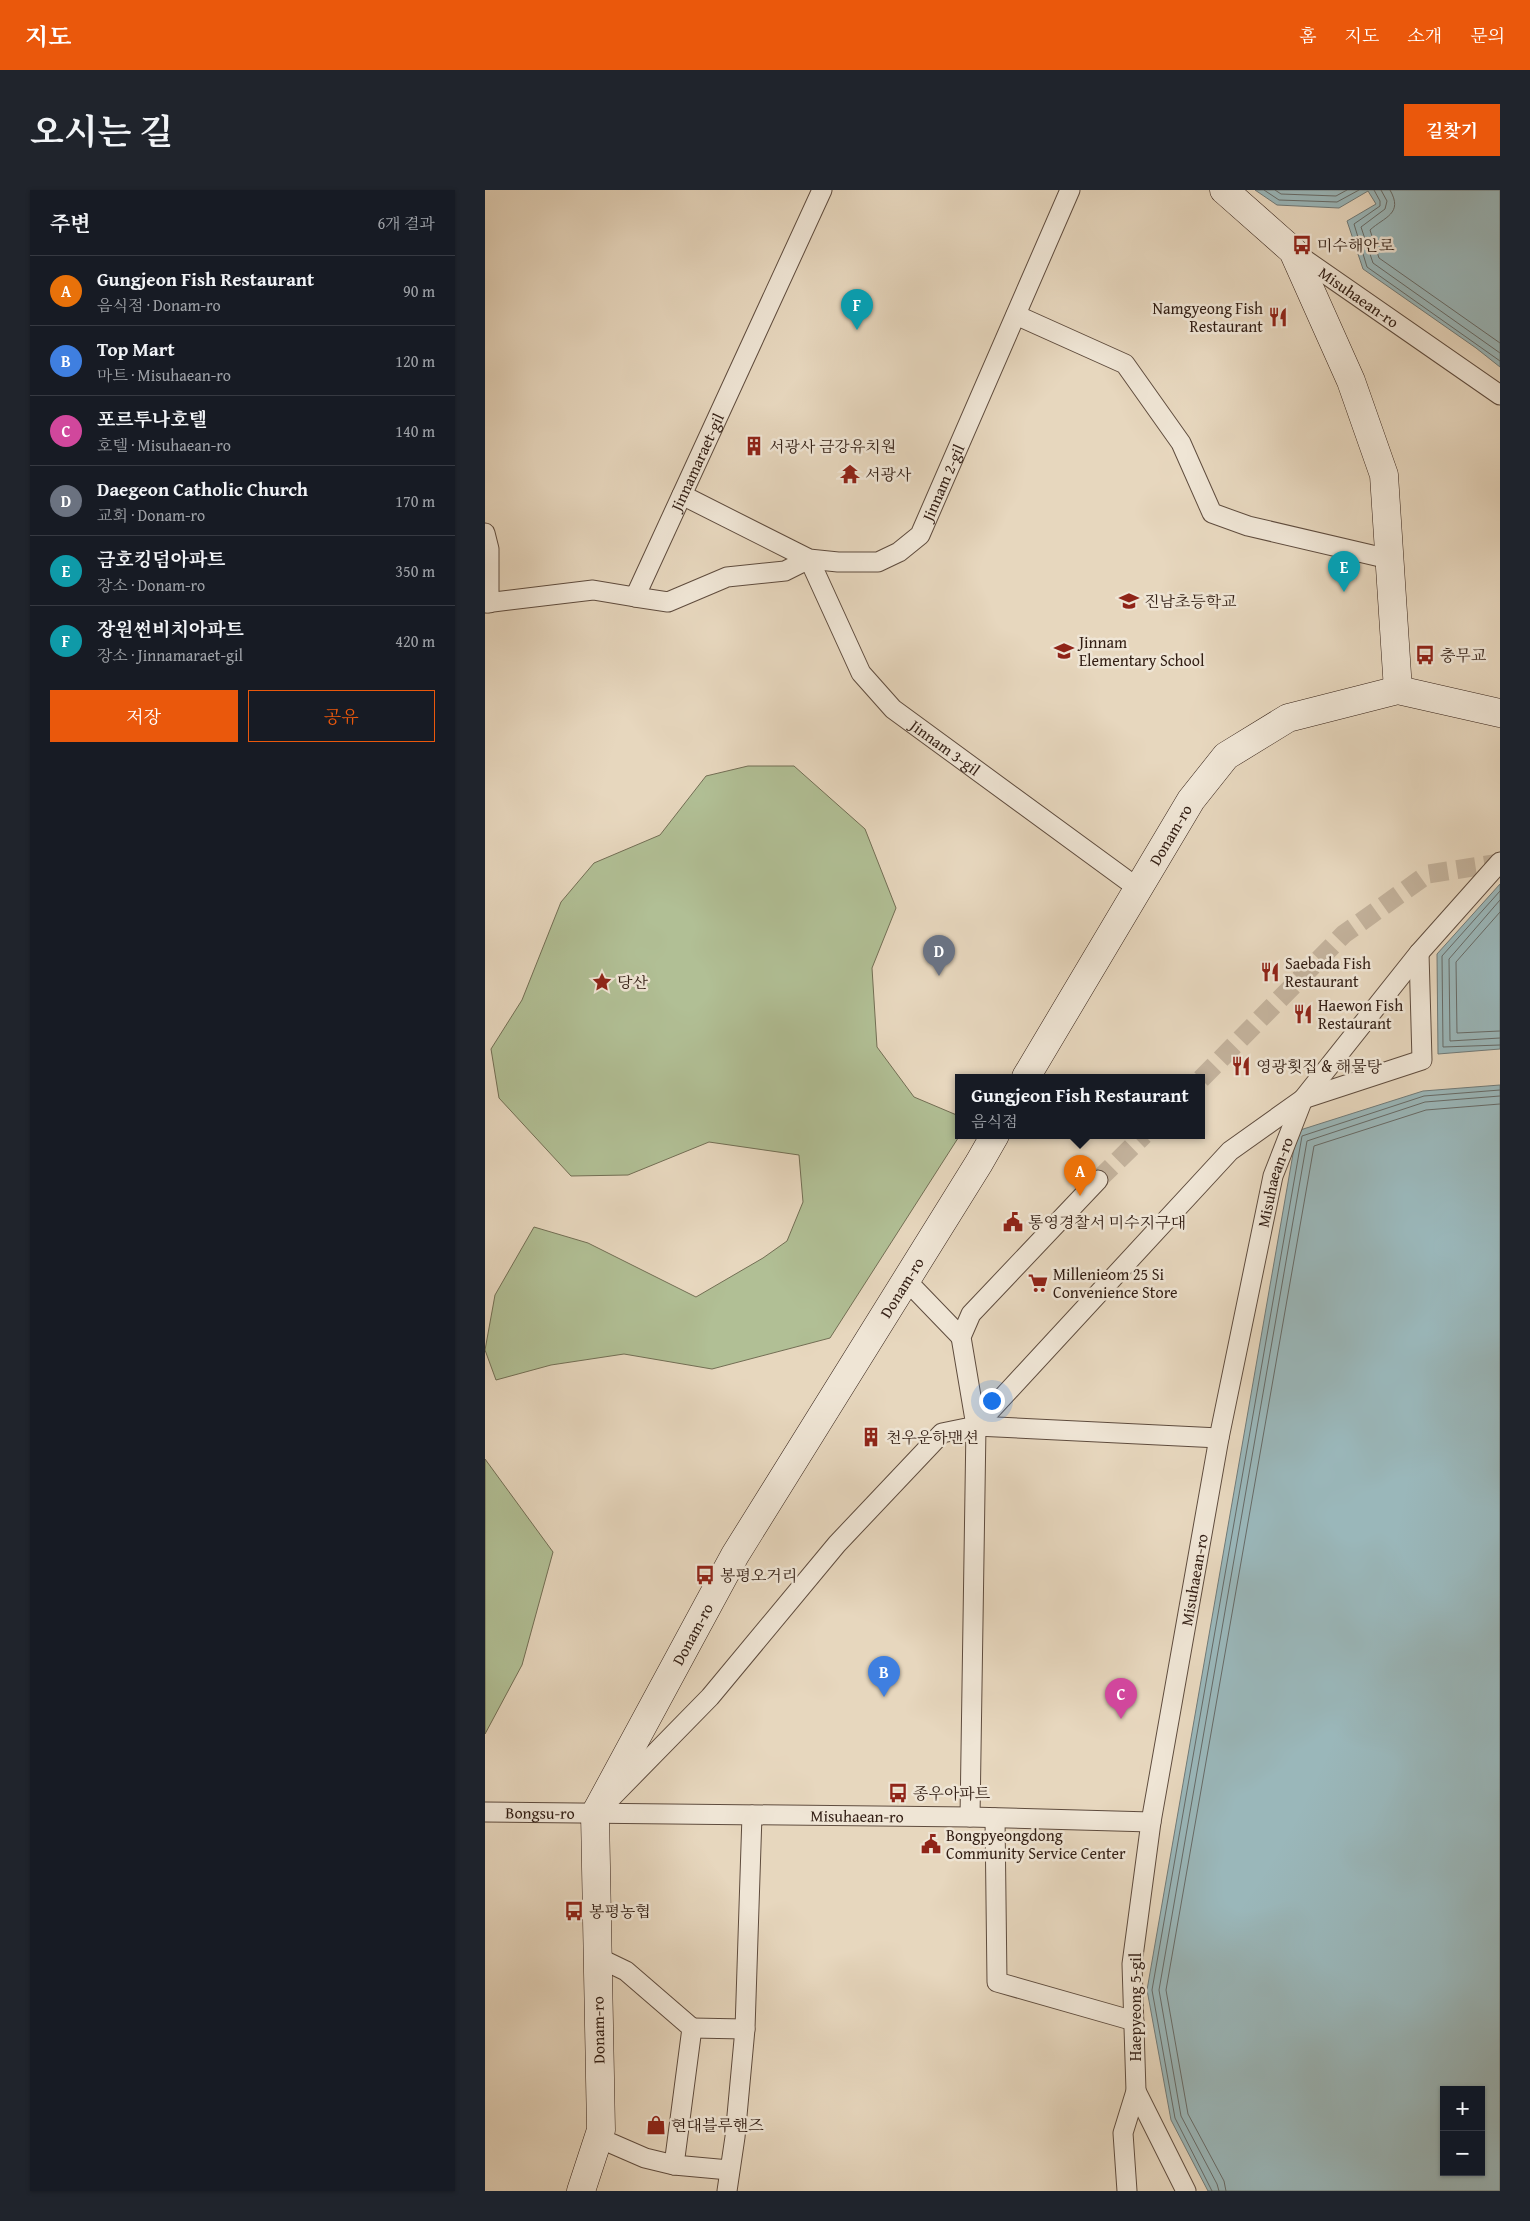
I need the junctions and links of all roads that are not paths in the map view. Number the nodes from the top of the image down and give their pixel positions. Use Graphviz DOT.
graph roads {
  1 [pos="822,190"];
  2 [pos="1071,190"];
  3 [pos="1224,190"];
  4 [pos="1293,251"];
  5 [pos="1016,315"];
  6 [pos="1500,395"];
  7 [pos="682,495"];
  8 [pos="485,533"];
  9 [pos="809,559"];
  10 [pos="1389,559"];
  11 [pos="635,597"];
  12 [pos="487,603"];
  13 [pos="1399,690"];
  14 [pos="1500,713"];
  15 [pos="1500,862"];
  16 [pos="1139,889"];
  17 [pos="1419,953"];
  18 [pos="1029,1074"];
  19 [pos="1303,1099"];
  20 [pos="993,1139"];
  21 [pos="1098,1180"];
  22 [pos="907,1280"];
  23 [pos="961,1337"];
  24 [pos="976,1426"];
  25 [pos="1219,1438"];
  26 [pos="485,1812"];
  27 [pos="595,1814"];
  28 [pos="752,1815"];
  29 [pos="970,1817"];
  30 [pos="995,1818"];
  31 [pos="1151,1822"];
  32 [pos="597,1958"];
  33 [pos="1134,2021"];
  34 [pos="692,2028"];
  35 [pos="745,2029"];
  36 [pos="1136,2091"];
  37 [pos="599,2138"];
  38 [pos="674,2165"];
  39 [pos="729,2170"];
  40 [pos="581,2191"];
  41 [pos="727,2191"];
  42 [pos="1127,2191"];
  43 [pos="1186,2191"];
  1 -- 7 [label="street, Jinnamaraet-gil"];
  2 -- 5 [label="street, Jinnam 2-gil"];
  3 -- 4 [label="main road, Misuhaean-ro"];
  4 -- 6 [label="street, Misuhaean-ro"];
  4 -- 10 [label="main road"];
  5 -- 9 [label="street, Jinnam 2-gil"];
  5 -- 10 [label="street"];
  7 -- 9 [label="street, Jinnam 2-gil"];
  7 -- 11 [label="street, Jinnamaraet-gil"];
  8 -- 12 [label="street"];
  9 -- 11 [label="street"];
  9 -- 16 [label="street, Jinnam 3-gil"];
  10 -- 13 [label="main road"];
  11 -- 12 [label="street"];
  13 -- 14 [label="main road"];
  13 -- 16 [label="main road, Donam-ro"];
  15 -- 17 [label="street, Misuhaean-ro"];
  16 -- 18 [label="main road, Donam-ro"];
  17 -- 19 [label="street, Misuhaean-ro"];
  17 -- 19 [label="street"];
  19 -- 24 [label="street"];
  19 -- 25 [label="street, Misuhaean-ro"];
  20 -- 22 [label="main road, Donam-ro"];
  21 -- 23 [label="street"];
  22 -- 23 [label="street"];
  22 -- 27 [label="main road, Donam-ro"];
  23 -- 24 [label="street"];
  24 -- 25 [label="street"];
  24 -- 27 [label="street"];
  24 -- 29 [label="street"];
  25 -- 31 [label="street, Misuhaean-ro"];
  26 -- 27 [label="street, Bongsu-ro"];
  27 -- 28 [label="street, Misuhaean-ro"];
  27 -- 32 [label="main road, Donam-ro"];
  28 -- 29 [label="street, Misuhaean-ro"];
  28 -- 35 [label="street"];
  29 -- 30 [label="street, Misuhaean-ro"];
  30 -- 31 [label="street, Misuhaean-ro"];
  30 -- 33 [label="street"];
  31 -- 33 [label="street, Haepyeong 5-gil"];
  32 -- 34 [label="street"];
  32 -- 37 [label="main road, Donam-ro"];
  33 -- 36 [label="street, Haepyeong 5-gil"];
  34 -- 35 [label="street"];
  34 -- 38 [label="street"];
  35 -- 39 [label="street"];
  36 -- 42 [label="street, Haepyeong 5-gil"];
  36 -- 43 [label="street"];
  37 -- 38 [label="street"];
  37 -- 40 [label="main road, Donam-ro"];
  38 -- 39 [label="street"];
  39 -- 41 [label="street"];
}
